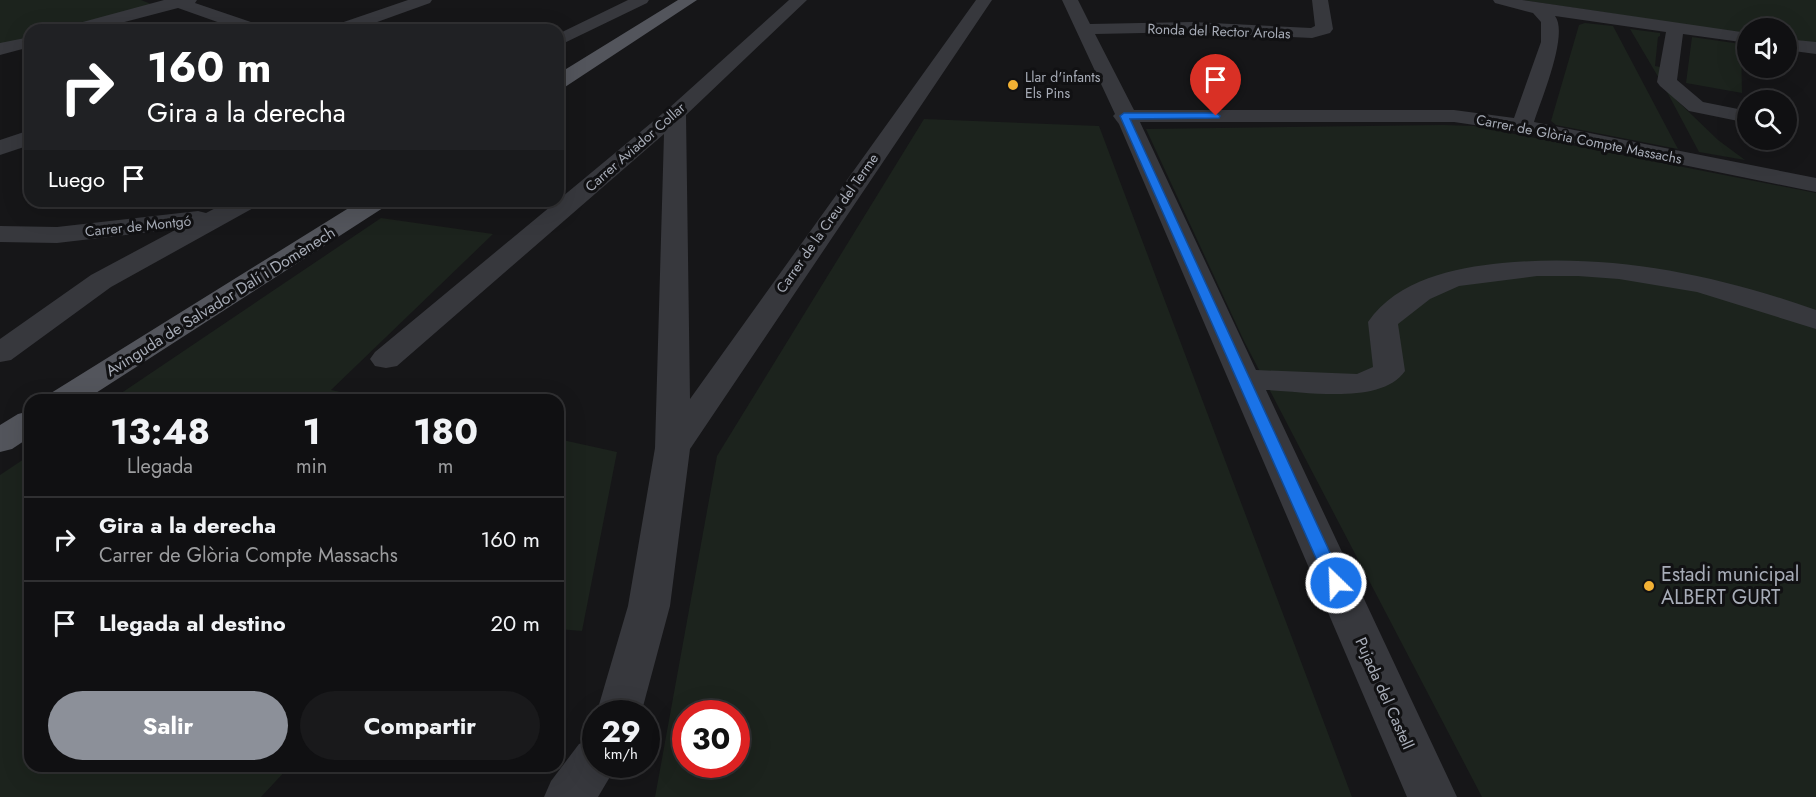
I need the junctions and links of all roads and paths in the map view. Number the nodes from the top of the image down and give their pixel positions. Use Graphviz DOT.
graph roads {
  1 [pos="423,0"];
  2 [pos="641,0"];
  3 [pos="689,0"];
  4 [pos="799,0"];
  5 [pos="984,0"];
  6 [pos="1320,0"];
  7 [pos="1501,0"];
  8 [pos="180,1"];
  9 [pos="594,4"];
  10 [pos="407,6"];
  11 [pos="1539,9"];
  12 [pos="616,12"];
  13 [pos="1077,14"];
  14 [pos="418,22"];
  15 [pos="96,24"];
  16 [pos="241,24"];
  17 [pos="355,24"];
  18 [pos="1681,29"];
  19 [pos="1737,37"];
  20 [pos="564,38"];
  21 [pos="24,43"];
  22 [pos="1797,45"];
  23 [pos="1816,48"];
  24 [pos="0,49"];
  25 [pos="564,79"];
  26 [pos="1737,100"];
  27 [pos="675,113"];
  28 [pos="1737,115"];
  29 [pos="1124,116"];
  30 [pos="1522,126"];
  31 [pos="24,139"];
  32 [pos="0,147"];
  33 [pos="1816,185"];
  34 [pos="237,207"];
  35 [pos="368,207"];
  36 [pos="218,217"];
  37 [pos="0,234"];
  38 [pos="57,235"];
  39 [pos="96,268"];
  40 [pos="1816,320"];
  41 [pos="0,353"];
  42 [pos="386,359"];
  43 [pos="1244,379"];
  44 [pos="72,394"];
  45 [pos="24,426"];
  46 [pos="0,441"];
  47 [pos="673,448"];
  48 [pos="622,700"];
  49 [pos="582,778"];
  50 [pos="569,797"];
  51 [pos="1432,797"];
  1 -- 10 [label="street"];
  2 -- 12 [label="street"];
  3 -- 25 [label="main road"];
  4 -- 27 [label="street, Carrer Aviador Collar"];
  5 -- 47 [label="street, Carrer de la Creu del Terme"];
  6 -- 13 [label="street, Ronda del Rector Arolas"];
  7 -- 11 [label="street"];
  8 -- 15 [label="street"];
  8 -- 16 [label="street"];
  9 -- 12 [label="street"];
  10 -- 14 [label="street"];
  10 -- 17 [label="street"];
  11 -- 18 [label="street"];
  11 -- 30 [label="street"];
  12 -- 20 [label="street"];
  13 -- 29 [label="street, Pujada del Castell"];
  18 -- 19 [label="street"];
  18 -- 26 [label="street"];
  18 -- 28 [label="street"];
  21 -- 24 [label="street"];
  22 -- 23 [label="street"];
  27 -- 42 [label="street, Carrer Aviador Collar"];
  27 -- 47 [label="street"];
  29 -- 30 [label="street, Carrer de Glòria Compte Massachs"];
  29 -- 43 [label="street, Pujada del Castell"];
  30 -- 33 [label="street, Carrer de Glòria Compte Massachs"];
  31 -- 32 [label="street"];
  34 -- 36 [label="street"];
  35 -- 44 [label="main road, Avinguda de Salvador Dalí i Domènech"];
  36 -- 38 [label="street, Carrer de Montgó"];
  36 -- 39 [label="street"];
  37 -- 38 [label="street, Carrer de Montgó"];
  38 -- 39 [label="street, Carrer de Montgó"];
  39 -- 41 [label="street"];
  40 -- 43 [label="street"];
  43 -- 51 [label="street, Pujada del Castell"];
  45 -- 46 [label="main road"];
  47 -- 48 [label="street"];
  49 -- 50 [label="street"];
}
